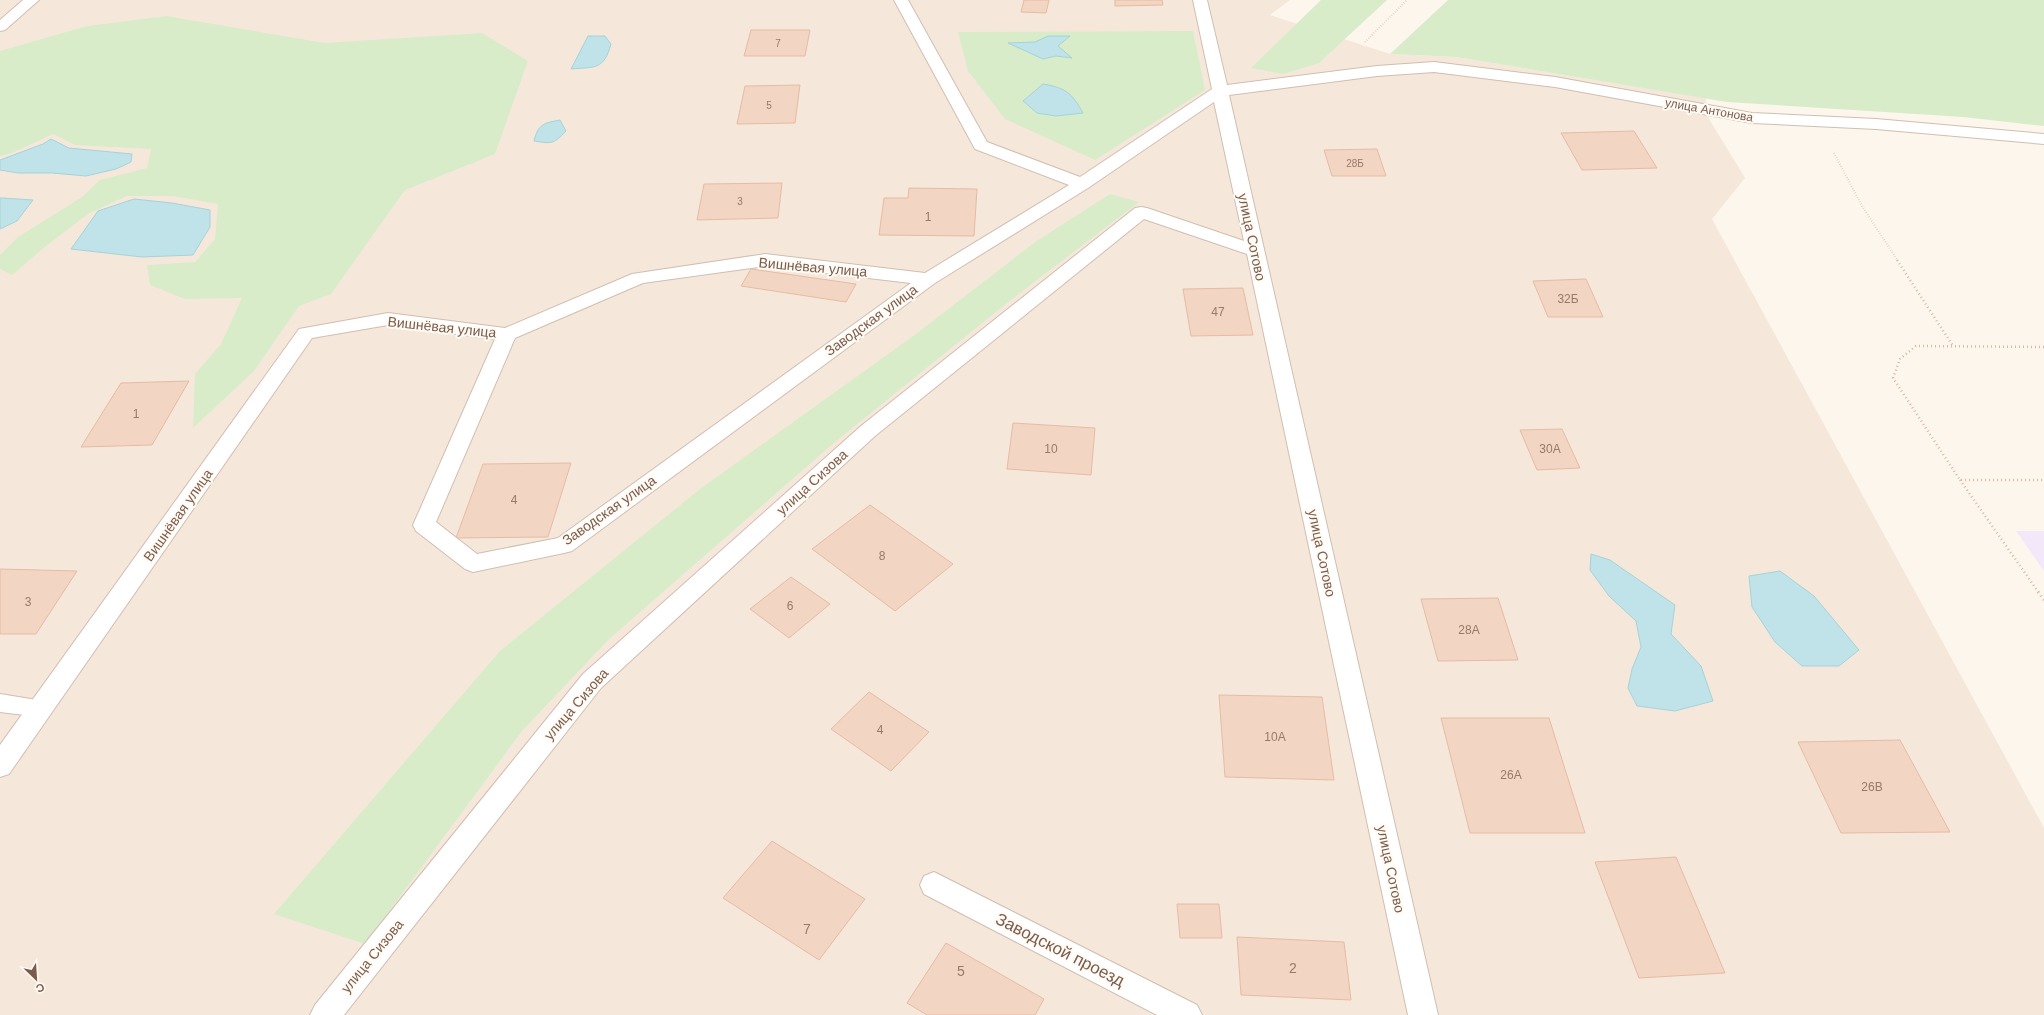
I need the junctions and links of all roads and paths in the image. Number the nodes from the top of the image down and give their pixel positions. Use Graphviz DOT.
graph roads {
  1 [pos="32,0"];
  2 [pos="901,0"];
  3 [pos="1200,0"];
  4 [pos="1407,0"];
  5 [pos="0,27"];
  6 [pos="1329,77"];
  7 [pos="1220,91"];
  8 [pos="1824,122"];
  9 [pos="2044,139"];
  10 [pos="1082,184"];
  11 [pos="1255,250"];
  12 [pos="928,279"];
  13 [pos="507,334"];
  14 [pos="1953,346"];
  15 [pos="2044,346"];
  16 [pos="1960,480"];
  17 [pos="2044,480"];
  18 [pos="2044,600"];
  19 [pos="0,704"];
  20 [pos="41,708"];
  21 [pos="0,766"];
  22 [pos="934,885"];
  23 [pos="325,1015"];
  24 [pos="1187,1015"];
  25 [pos="1424,1015"];
  1 -- 5 [label="street"];
  2 -- 10 [label="street"];
  3 -- 7 [label="street, улица Сотово"];
  4 -- 6 [label="path"];
  6 -- 7 [label="street, улица Антонова"];
  6 -- 8 [label="street, улица Антонова"];
  7 -- 10 [label="street"];
  7 -- 11 [label="street, улица Сотово"];
  8 -- 9 [label="street, улица Антонова"];
  8 -- 14 [label="path"];
  10 -- 12 [label="street"];
  11 -- 23 [label="street, улица Сизова"];
  11 -- 25 [label="street, улица Сотово"];
  12 -- 13 [label="street, Вишнёвая улица"];
  12 -- 13 [label="street, Заводская улица"];
  13 -- 20 [label="street, Вишнёвая улица"];
  14 -- 15 [label="path"];
  14 -- 16 [label="path"];
  16 -- 17 [label="path"];
  16 -- 18 [label="path"];
  19 -- 20 [label="lane"];
  20 -- 21 [label="street, Вишнёвая улица"];
  22 -- 24 [label="street, Заводской проезд"];
}
